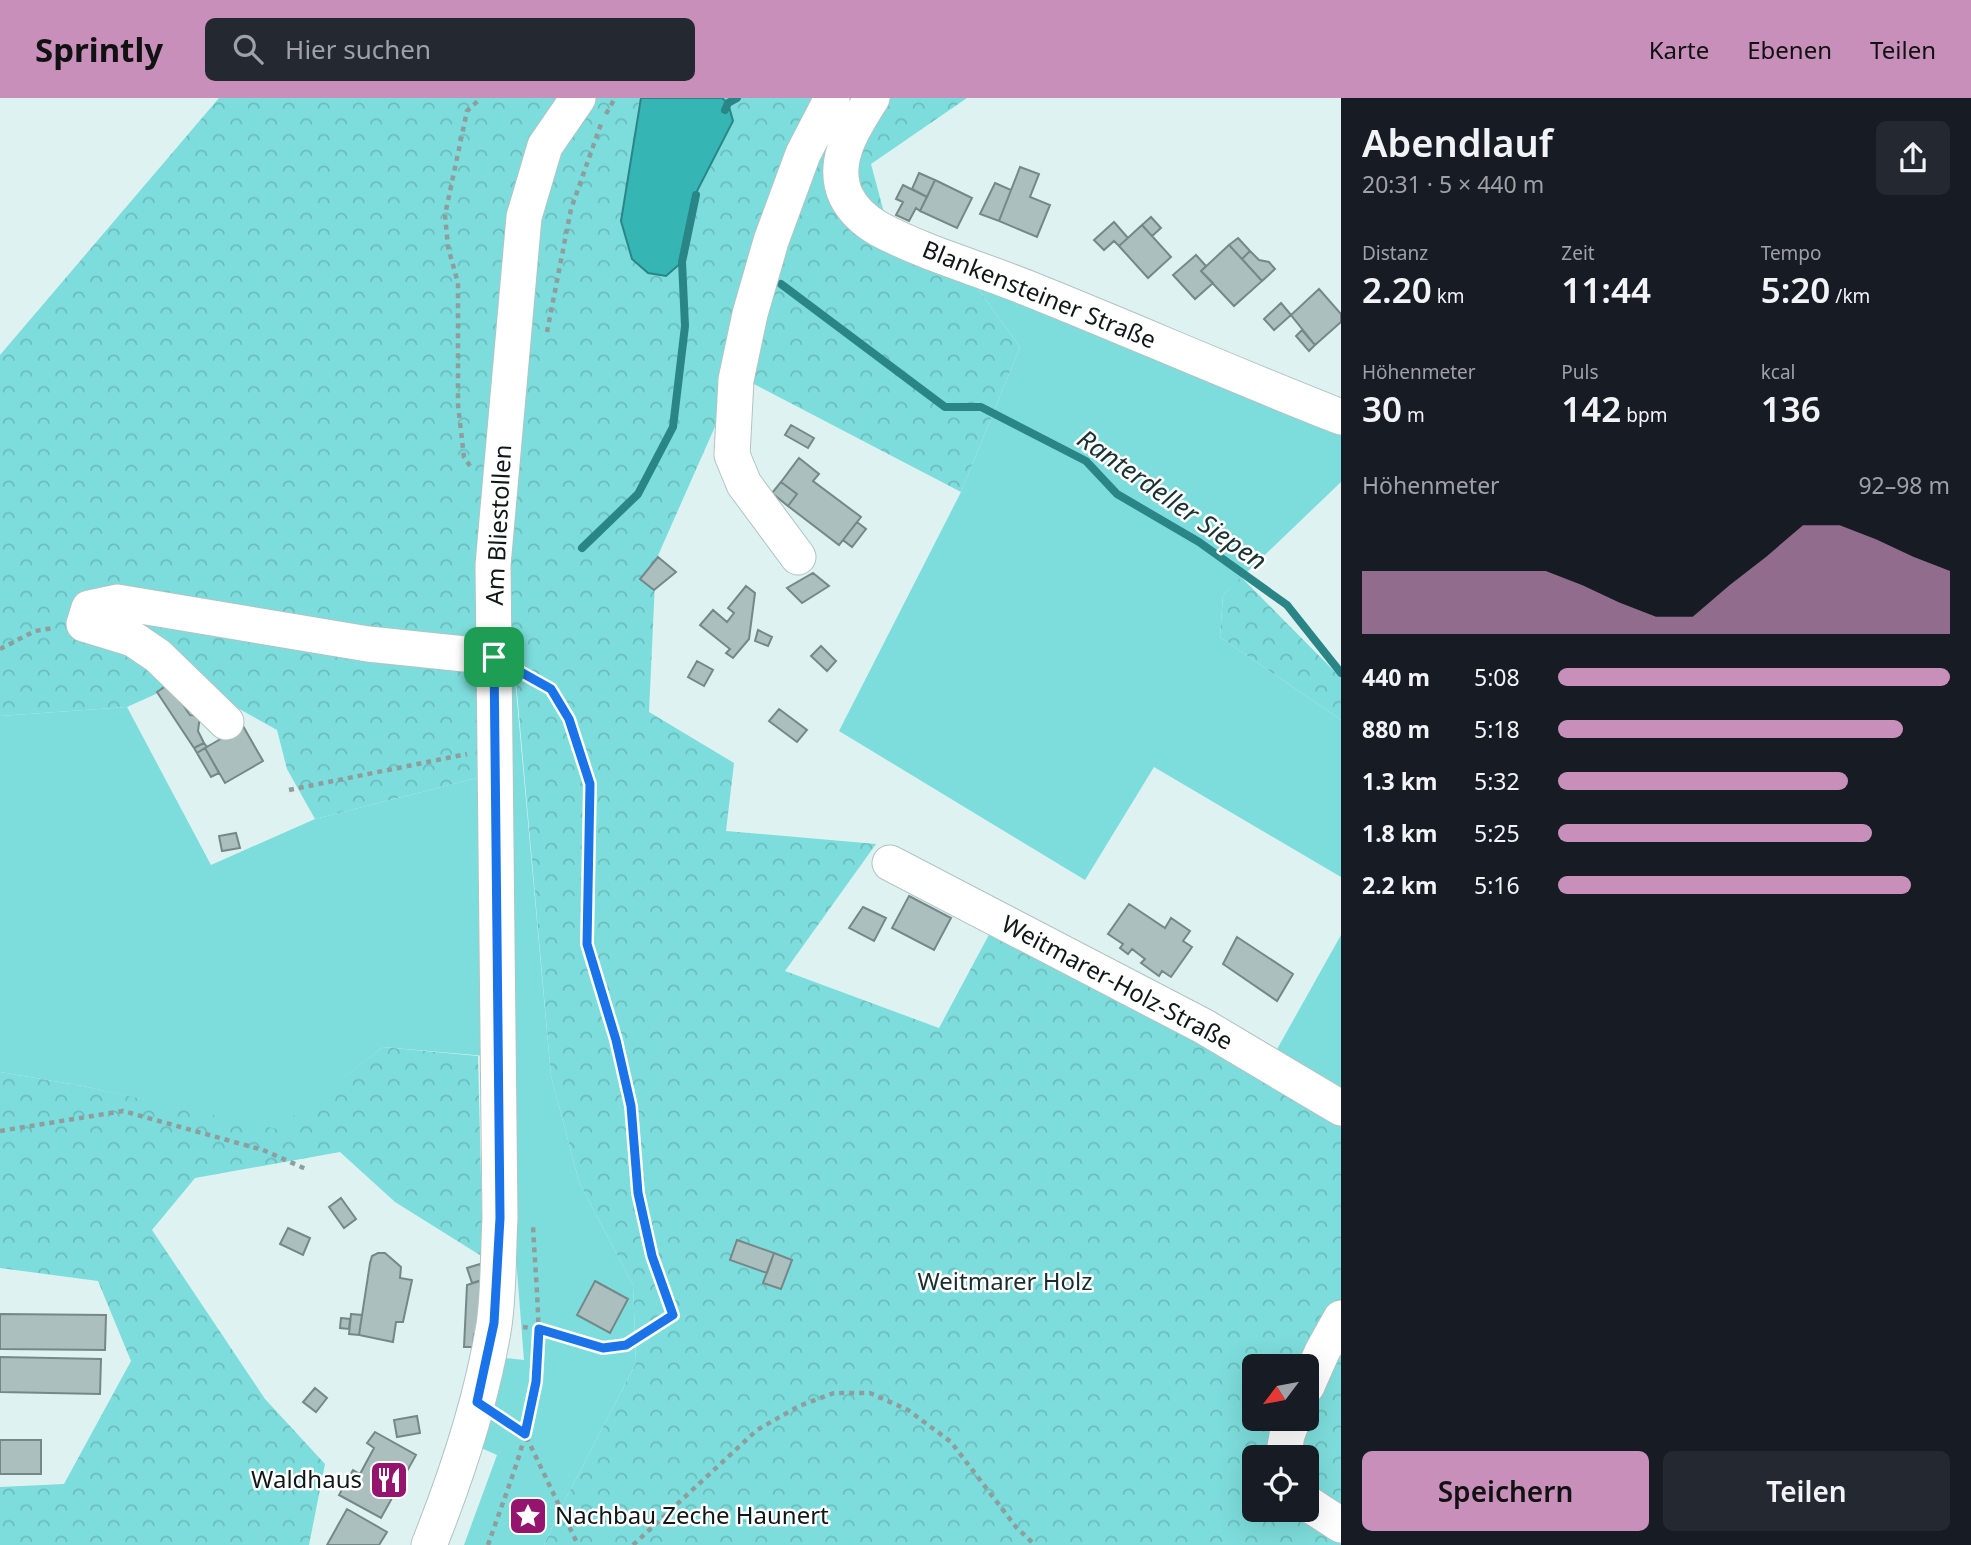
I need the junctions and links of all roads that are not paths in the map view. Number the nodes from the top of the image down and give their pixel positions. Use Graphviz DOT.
graph roads {
  1 [pos="578,98"];
  2 [pos="832,98"];
  3 [pos="872,98"];
  4 [pos="1341,418"];
  5 [pos="798,557"];
  6 [pos="507,665"];
  7 [pos="226,722"];
  8 [pos="890,863"];
  9 [pos="1341,1108"];
  10 [pos="1341,1318"];
  11 [pos="1331,1353"];
  12 [pos="1320,1368"];
  13 [pos="1319,1511"];
  14 [pos="1341,1525"];
  15 [pos="429,1545"];
  1 -- 6 [label="street, Am Bliestollen"];
  2 -- 5 [label="street"];
  3 -- 4 [label="street, Blankensteiner Straße"];
  6 -- 7 [label="street"];
  6 -- 15 [label="street, Am Bliestollen"];
  8 -- 9 [label="street, Weitmarer-Holz-Straße"];
  10 -- 11 [label="street"];
  11 -- 12 [label="street"];
  13 -- 14 [label="street"];
}
